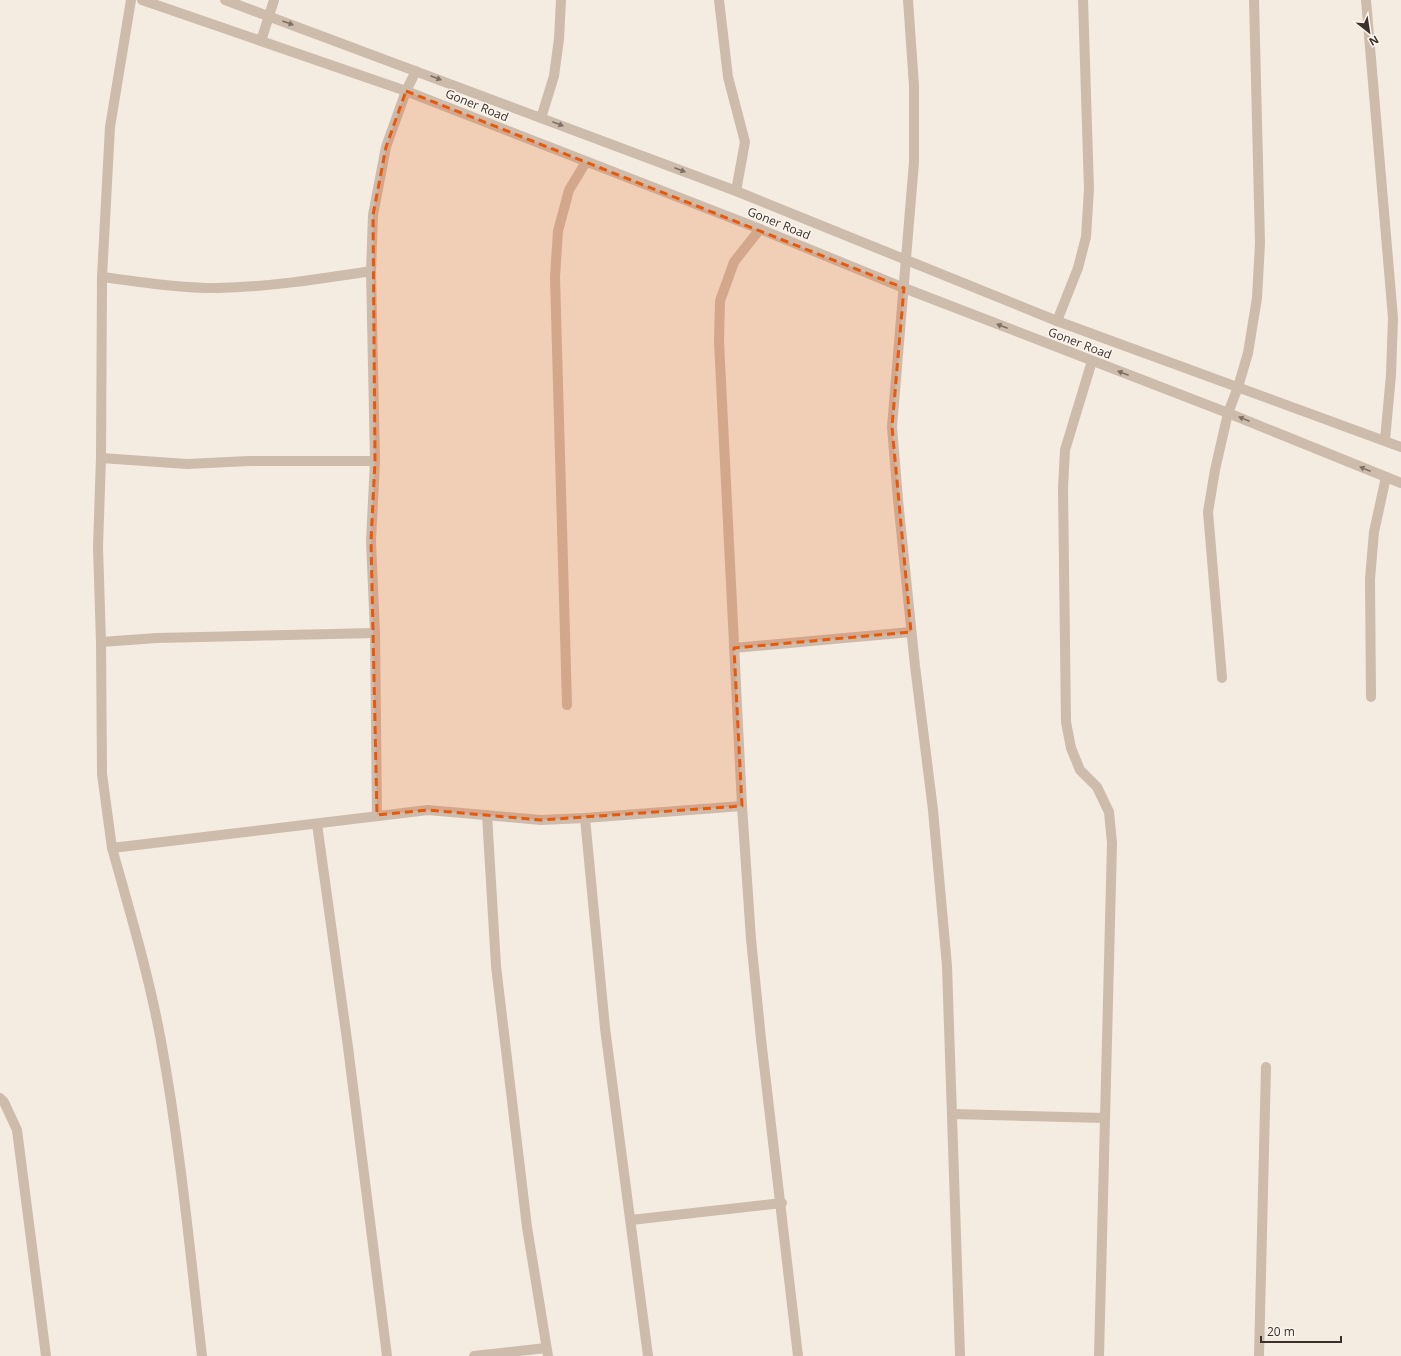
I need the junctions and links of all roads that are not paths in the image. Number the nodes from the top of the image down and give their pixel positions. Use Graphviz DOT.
graph roads {
  1 [pos="131,0"];
  2 [pos="142,0"];
  3 [pos="225,0"];
  4 [pos="274,0"];
  5 [pos="561,0"];
  6 [pos="718,0"];
  7 [pos="908,0"];
  8 [pos="1083,0"];
  9 [pos="1254,0"];
  10 [pos="1366,0"];
  11 [pos="268,16"];
  12 [pos="261,41"];
  13 [pos="416,71"];
  14 [pos="406,91"];
  15 [pos="541,118"];
  16 [pos="586,162"];
  17 [pos="736,191"];
  18 [pos="760,229"];
  19 [pos="906,260"];
  20 [pos="371,271"];
  21 [pos="102,278"];
  22 [pos="904,288"];
  23 [pos="1057,321"];
  24 [pos="1092,361"];
  25 [pos="1238,387"];
  26 [pos="1228,413"];
  27 [pos="1385,440"];
  28 [pos="1401,447"];
  29 [pos="101,458"];
  30 [pos="375,461"];
  31 [pos="1386,477"];
  32 [pos="1401,483"];
  33 [pos="911,632"];
  34 [pos="375,633"];
  35 [pos="102,642"];
  36 [pos="734,648"];
  37 [pos="1222,678"];
  38 [pos="1371,697"];
  39 [pos="567,705"];
  40 [pos="742,806"];
  41 [pos="377,815"];
  42 [pos="486,815"];
  43 [pos="585,818"];
  44 [pos="317,824"];
  45 [pos="112,848"];
  46 [pos="1266,1067"];
  47 [pos="0,1098"];
  48 [pos="952,1114"];
  49 [pos="1105,1118"];
  50 [pos="782,1203"];
  51 [pos="631,1220"];
  52 [pos="547,1352"];
  53 [pos="46,1356"];
  54 [pos="202,1356"];
  55 [pos="387,1356"];
  56 [pos="474,1356"];
  57 [pos="648,1356"];
  58 [pos="798,1356"];
  59 [pos="960,1356"];
  60 [pos="1099,1356"];
  61 [pos="1259,1356"];
  1 -- 21 [label="street"];
  2 -- 12 [label="street, Goner Road"];
  3 -- 11 [label="street, Goner Road"];
  4 -- 11 [label="street"];
  5 -- 15 [label="street"];
  6 -- 17 [label="street"];
  7 -- 19 [label="street"];
  8 -- 23 [label="street"];
  9 -- 25 [label="street"];
  10 -- 27 [label="street"];
  11 -- 12 [label="street"];
  11 -- 13 [label="street, Goner Road, one-way"];
  12 -- 14 [label="street, Goner Road"];
  13 -- 14 [label="street"];
  13 -- 15 [label="street, Goner Road, one-way"];
  14 -- 16 [label="street, Goner Road"];
  14 -- 20 [label="street"];
  15 -- 17 [label="street, Goner Road, one-way"];
  16 -- 18 [label="street, Goner Road"];
  16 -- 39 [label="street"];
  17 -- 19 [label="street, Goner Road"];
  18 -- 22 [label="street, Goner Road"];
  18 -- 36 [label="street"];
  19 -- 22 [label="street"];
  19 -- 23 [label="street, Goner Road"];
  20 -- 21 [label="street"];
  20 -- 30 [label="street"];
  21 -- 29 [label="street"];
  24 -- 22 [label="street, Goner Road, one-way"];
  22 -- 33 [label="street"];
  23 -- 25 [label="street, Goner Road"];
  26 -- 24 [label="street, Goner Road, one-way"];
  24 -- 49 [label="street"];
  25 -- 26 [label="street"];
  25 -- 27 [label="street, Goner Road"];
  31 -- 26 [label="street, Goner Road, one-way"];
  26 -- 37 [label="street"];
  27 -- 28 [label="street, Goner Road"];
  29 -- 30 [label="street"];
  29 -- 35 [label="street"];
  30 -- 34 [label="street"];
  31 -- 32 [label="street, Goner Road"];
  31 -- 38 [label="street"];
  33 -- 36 [label="street"];
  33 -- 48 [label="street"];
  34 -- 35 [label="street"];
  34 -- 41 [label="street"];
  35 -- 45 [label="street"];
  36 -- 40 [label="street"];
  40 -- 43 [label="street"];
  40 -- 50 [label="street"];
  41 -- 42 [label="street"];
  41 -- 44 [label="street"];
  42 -- 43 [label="street"];
  42 -- 52 [label="street"];
  43 -- 51 [label="street"];
  44 -- 45 [label="street"];
  44 -- 55 [label="street"];
  45 -- 54 [label="street"];
  46 -- 61 [label="street"];
  47 -- 53 [label="street"];
  48 -- 49 [label="street"];
  48 -- 59 [label="street"];
  49 -- 60 [label="street"];
  50 -- 51 [label="street"];
  50 -- 58 [label="street"];
  51 -- 57 [label="street"];
  52 -- 56 [label="street"];
}
